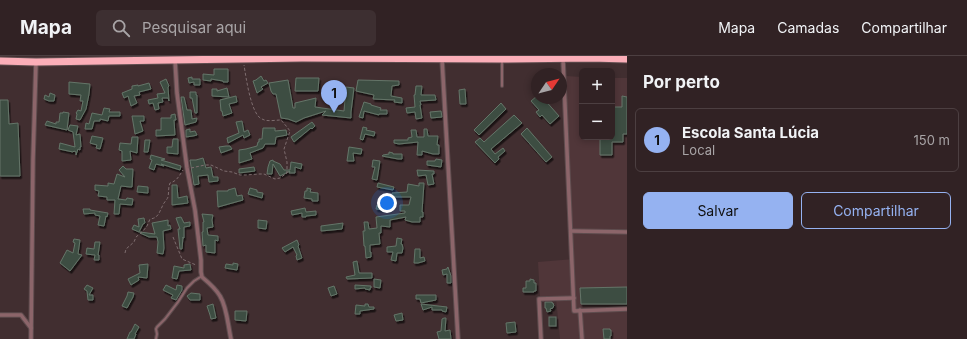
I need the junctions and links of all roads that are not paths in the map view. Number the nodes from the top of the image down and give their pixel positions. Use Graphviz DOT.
graph roads {
  1 [pos="441,57"];
  2 [pos="563,58"];
  3 [pos="502,59"];
  4 [pos="627,59"];
  5 [pos="174,60"];
  6 [pos="0,61"];
  7 [pos="36,62"];
  8 [pos="502,86"];
  9 [pos="571,231"];
  10 [pos="627,232"];
  11 [pos="202,276"];
  12 [pos="574,298"];
  13 [pos="627,309"];
  14 [pos="580,310"];
  15 [pos="0,315"];
  16 [pos="32,328"];
  17 [pos="31,339"];
  18 [pos="156,339"];
  19 [pos="231,339"];
  20 [pos="458,339"];
  21 [pos="541,339"];
  22 [pos="582,339"];
  1 -- 3 [label="highway"];
  1 -- 5 [label="highway"];
  1 -- 20 [label="street"];
  2 -- 3 [label="highway"];
  2 -- 4 [label="highway"];
  2 -- 9 [label="street"];
  3 -- 8 [label="lane"];
  5 -- 7 [label="highway"];
  5 -- 11 [label="street"];
  6 -- 7 [label="highway"];
  7 -- 16 [label="street"];
  9 -- 10 [label="street"];
  9 -- 12 [label="street"];
  11 -- 18 [label="lane"];
  11 -- 19 [label="street"];
  12 -- 14 [label="street"];
  12 -- 21 [label="street"];
  13 -- 14 [label="street"];
  14 -- 22 [label="street"];
  15 -- 16 [label="street"];
  16 -- 17 [label="street"];
}
